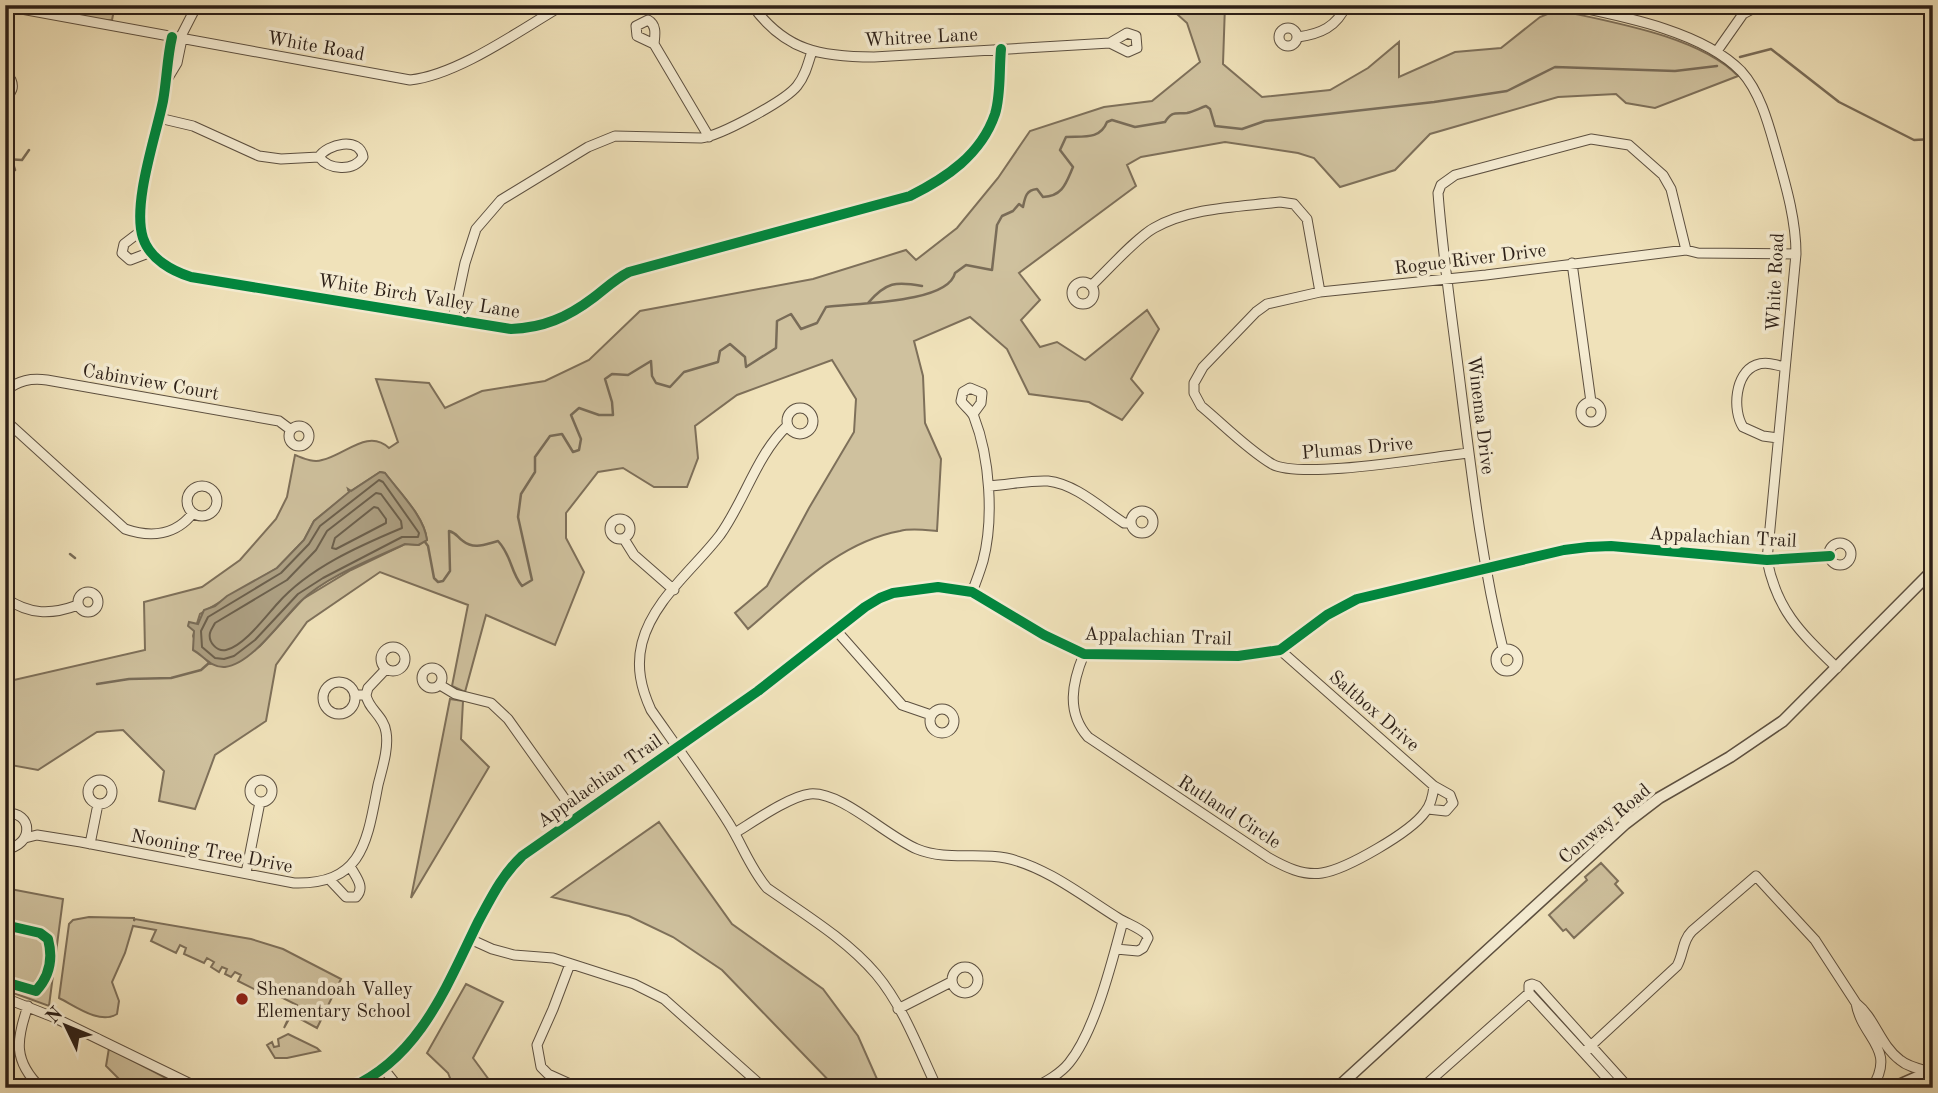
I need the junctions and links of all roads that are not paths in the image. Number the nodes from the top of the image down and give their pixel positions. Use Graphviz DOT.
graph roads {
  1 [pos="197,5"];
  2 [pos="563,5"];
  3 [pos="752,5"];
  4 [pos="1346,5"];
  5 [pos="1567,5"];
  6 [pos="1735,5"];
  7 [pos="1760,5"];
  8 [pos="5,6"];
  9 [pos="1743,14"];
  10 [pos="1298,37"];
  11 [pos="178,38"];
  12 [pos="1110,43"];
  13 [pos="654,44"];
  14 [pos="1001,49"];
  15 [pos="812,51"];
  16 [pos="1717,51"];
  17 [pos="5,76"];
  18 [pos="5,96"];
  19 [pos="159,118"];
  20 [pos="709,137"];
  21 [pos="319,157"];
  22 [pos="141,231"];
  23 [pos="1686,250"];
  24 [pos="150,252"];
  25 [pos="1796,254"];
  26 [pos="1572,263"];
  27 [pos="1447,278"];
  28 [pos="1091,286"];
  29 [pos="1320,292"];
  30 [pos="453,319"];
  31 [pos="1785,367"];
  32 [pos="5,391"];
  33 [pos="1194,393"];
  34 [pos="1591,402"];
  35 [pos="973,414"];
  36 [pos="5,420"];
  37 [pos="787,426"];
  38 [pos="291,430"];
  39 [pos="1778,438"];
  40 [pos="1469,453"];
  41 [pos="989,486"];
  42 [pos="193,513"];
  43 [pos="1131,523"];
  44 [pos="624,539"];
  45 [pos="1830,556"];
  46 [pos="1767,560"];
  47 [pos="1486,570"];
  48 [pos="1933,570"];
  49 [pos="674,590"];
  50 [pos="972,592"];
  51 [pos="5,598"];
  52 [pos="78,605"];
  53 [pos="835,629"];
  54 [pos="1503,649"];
  55 [pos="1280,650"];
  56 [pos="1084,654"];
  57 [pos="1837,668"];
  58 [pos="386,669"];
  59 [pos="440,685"];
  60 [pos="931,715"];
  61 [pos="677,748"];
  62 [pos="1434,786"];
  63 [pos="260,802"];
  64 [pos="98,804"];
  65 [pos="1429,805"];
  66 [pos="5,813"];
  67 [pos="578,816"];
  68 [pos="26,833"];
  69 [pos="735,833"];
  70 [pos="90,844"];
  71 [pos="5,849"];
  72 [pos="350,866"];
  73 [pos="246,873"];
  74 [pos="329,879"];
  75 [pos="1123,921"];
  76 [pos="470,939"];
  77 [pos="1116,949"];
  78 [pos="570,964"];
  79 [pos="951,982"];
  80 [pos="5,998"];
  81 [pos="1856,1003"];
  82 [pos="28,1006"];
  83 [pos="898,1009"];
  84 [pos="1588,1048"];
  85 [pos="383,1068"];
  86 [pos="1932,1071"];
  87 [pos="41,1088"];
  88 [pos="199,1088"];
  89 [pos="350,1088"];
  90 [pos="399,1088"];
  91 [pos="579,1088"];
  92 [pos="764,1088"];
  93 [pos="937,1088"];
  94 [pos="1034,1088"];
  95 [pos="1337,1088"];
  96 [pos="1422,1088"];
  97 [pos="1616,1088"];
  98 [pos="1629,1088"];
  99 [pos="1872,1088"];
  100 [pos="1892,1088"];
  1 -- 11 [label="street, White Birch Valley Lane"];
  2 -- 11 [label="street, White Road"];
  3 -- 15 [label="street, Whitree Lane"];
  4 -- 10 [label="street"];
  5 -- 16 [label="street, White Road"];
  6 -- 9 [label="street"];
  7 -- 9 [label="street"];
  8 -- 11 [label="street, White Road"];
  9 -- 16 [label="street"];
  11 -- 19 [label="street, White Birch Valley Lane"];
  12 -- 14 [label="street, Whitree Lane"];
  13 -- 20 [label="street"];
  14 -- 15 [label="street, Whitree Lane"];
  14 -- 30 [label="street, White Birch Valley Lane"];
  15 -- 20 [label="street"];
  16 -- 25 [label="street, White Road"];
  17 -- 18 [label="street"];
  19 -- 21 [label="street"];
  19 -- 22 [label="street, White Birch Valley Lane"];
  20 -- 30 [label="street"];
  22 -- 24 [label="street, White Birch Valley Lane"];
  22 -- 24 [label="street"];
  23 -- 25 [label="street, Rogue River Drive"];
  23 -- 26 [label="street, Rogue River Drive"];
  23 -- 27 [label="street, Winema Drive"];
  24 -- 30 [label="street, White Birch Valley Lane"];
  25 -- 31 [label="street, White Road"];
  26 -- 27 [label="street, Rogue River Drive"];
  26 -- 34 [label="street"];
  27 -- 29 [label="street, Rogue River Drive"];
  27 -- 40 [label="street, Winema Drive"];
  28 -- 29 [label="street"];
  29 -- 33 [label="street, Rogue River Drive"];
  31 -- 39 [label="street, White Road"];
  31 -- 39 [label="street"];
  32 -- 38 [label="street, Cabinview Court"];
  33 -- 40 [label="street, Plumas Drive"];
  35 -- 41 [label="street"];
  36 -- 42 [label="street"];
  37 -- 49 [label="street"];
  39 -- 46 [label="street, White Road"];
  40 -- 47 [label="street, Winema Drive"];
  41 -- 43 [label="street"];
  41 -- 50 [label="street"];
  44 -- 49 [label="street"];
  45 -- 46 [label="street, Appalachian Trail"];
  46 -- 47 [label="street, Appalachian Trail"];
  46 -- 57 [label="street, White Road"];
  47 -- 54 [label="street, Winema Drive"];
  47 -- 55 [label="street, Appalachian Trail"];
  48 -- 57 [label="street, Conway Road"];
  49 -- 61 [label="street"];
  50 -- 53 [label="street, Appalachian Trail"];
  50 -- 56 [label="street, Appalachian Trail"];
  51 -- 52 [label="street"];
  53 -- 60 [label="street"];
  53 -- 61 [label="street, Appalachian Trail"];
  55 -- 56 [label="street, Appalachian Trail"];
  55 -- 62 [label="street, Saltbox Drive"];
  56 -- 65 [label="street, Rutland Circle"];
  57 -- 95 [label="street, Conway Road"];
  58 -- 72 [label="street, Nooning Tree Drive"];
  59 -- 67 [label="street"];
  61 -- 67 [label="street, Appalachian Trail"];
  61 -- 69 [label="street"];
  62 -- 65 [label="street"];
  62 -- 65 [label="street, Saltbox Drive"];
  63 -- 73 [label="street"];
  64 -- 70 [label="street"];
  66 -- 68 [label="street"];
  67 -- 76 [label="street, Appalachian Trail"];
  68 -- 70 [label="street, Nooning Tree Drive"];
  68 -- 71 [label="street"];
  69 -- 75 [label="street"];
  69 -- 83 [label="street"];
  70 -- 73 [label="street, Nooning Tree Drive"];
  72 -- 74 [label="street, Nooning Tree Drive"];
  72 -- 74 [label="street"];
  73 -- 74 [label="street, Nooning Tree Drive"];
  75 -- 77 [label="street"];
  75 -- 77 [label="street"];
  76 -- 78 [label="street"];
  76 -- 85 [label="street, Appalachian Trail"];
  77 -- 94 [label="street"];
  78 -- 91 [label="street"];
  78 -- 92 [label="street"];
  79 -- 83 [label="street"];
  80 -- 82 [label="street"];
  81 -- 84 [label="street"];
  81 -- 86 [label="street"];
  81 -- 99 [label="street"];
  82 -- 87 [label="street"];
  82 -- 88 [label="street"];
  83 -- 93 [label="street"];
  84 -- 96 [label="street"];
  84 -- 97 [label="street"];
  84 -- 98 [label="street"];
  85 -- 89 [label="street, Appalachian Trail"];
  85 -- 90 [label="street"];
  86 -- 100 [label="street"];
}
